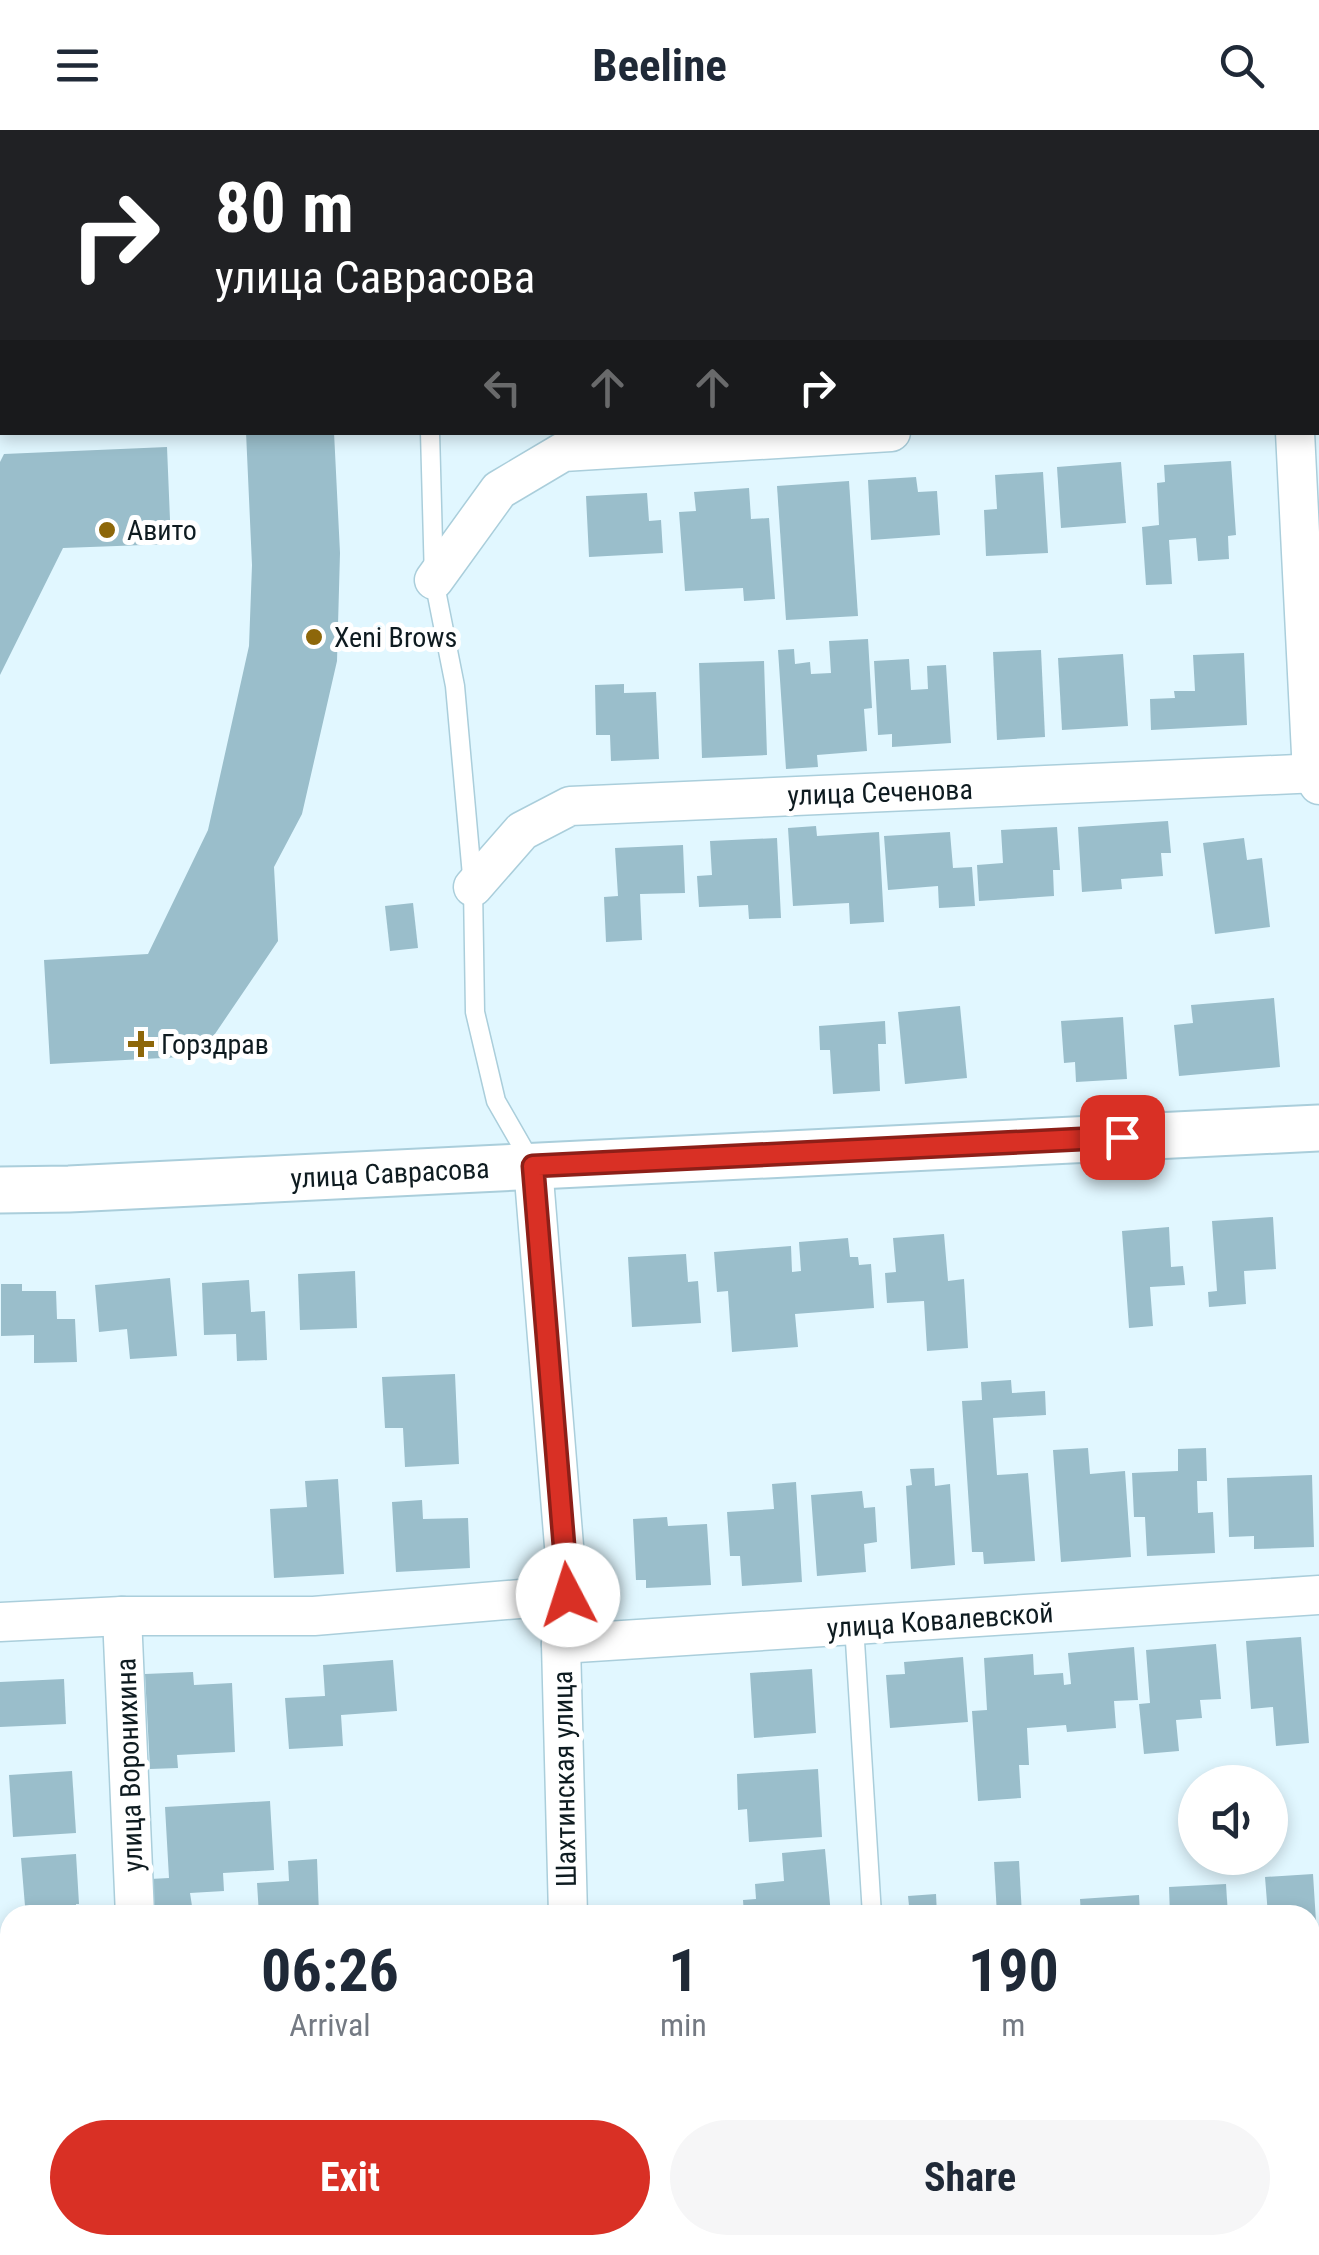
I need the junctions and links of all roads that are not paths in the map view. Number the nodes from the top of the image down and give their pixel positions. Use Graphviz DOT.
graph roads {
  1 [pos="430,435"];
  2 [pos="842,435"];
  3 [pos="1295,435"];
  4 [pos="434,580"];
  5 [pos="1317,777"];
  6 [pos="473,887"];
  7 [pos="1319,1128"];
  8 [pos="533,1166"];
  9 [pos="0,1190"];
  10 [pos="568,1595"];
  11 [pos="1319,1596"];
  12 [pos="122,1616"];
  13 [pos="0,1622"];
  14 [pos="854,1625"];
  15 [pos="560,1644"];
  16 [pos="135,1905"];
  17 [pos="568,1905"];
  18 [pos="871,1905"];
  1 -- 4 [label="lane"];
  2 -- 4 [label="street"];
  3 -- 5 [label="street"];
  4 -- 6 [label="lane"];
  5 -- 6 [label="street, улица Сеченова"];
  6 -- 8 [label="lane"];
  7 -- 8 [label="street, улица Саврасова"];
  8 -- 9 [label="street, улица Саврасова"];
  8 -- 10 [label="street, Шахтинская улица"];
  10 -- 12 [label="street"];
  10 -- 15 [label="street, Шахтинская улица"];
  11 -- 14 [label="street, улица Ковалевской"];
  12 -- 13 [label="street"];
  12 -- 16 [label="street, улица Воронихина"];
  14 -- 15 [label="street, улица Ковалевской"];
  14 -- 18 [label="lane"];
  15 -- 17 [label="street, Шахтинская улица"];
}
